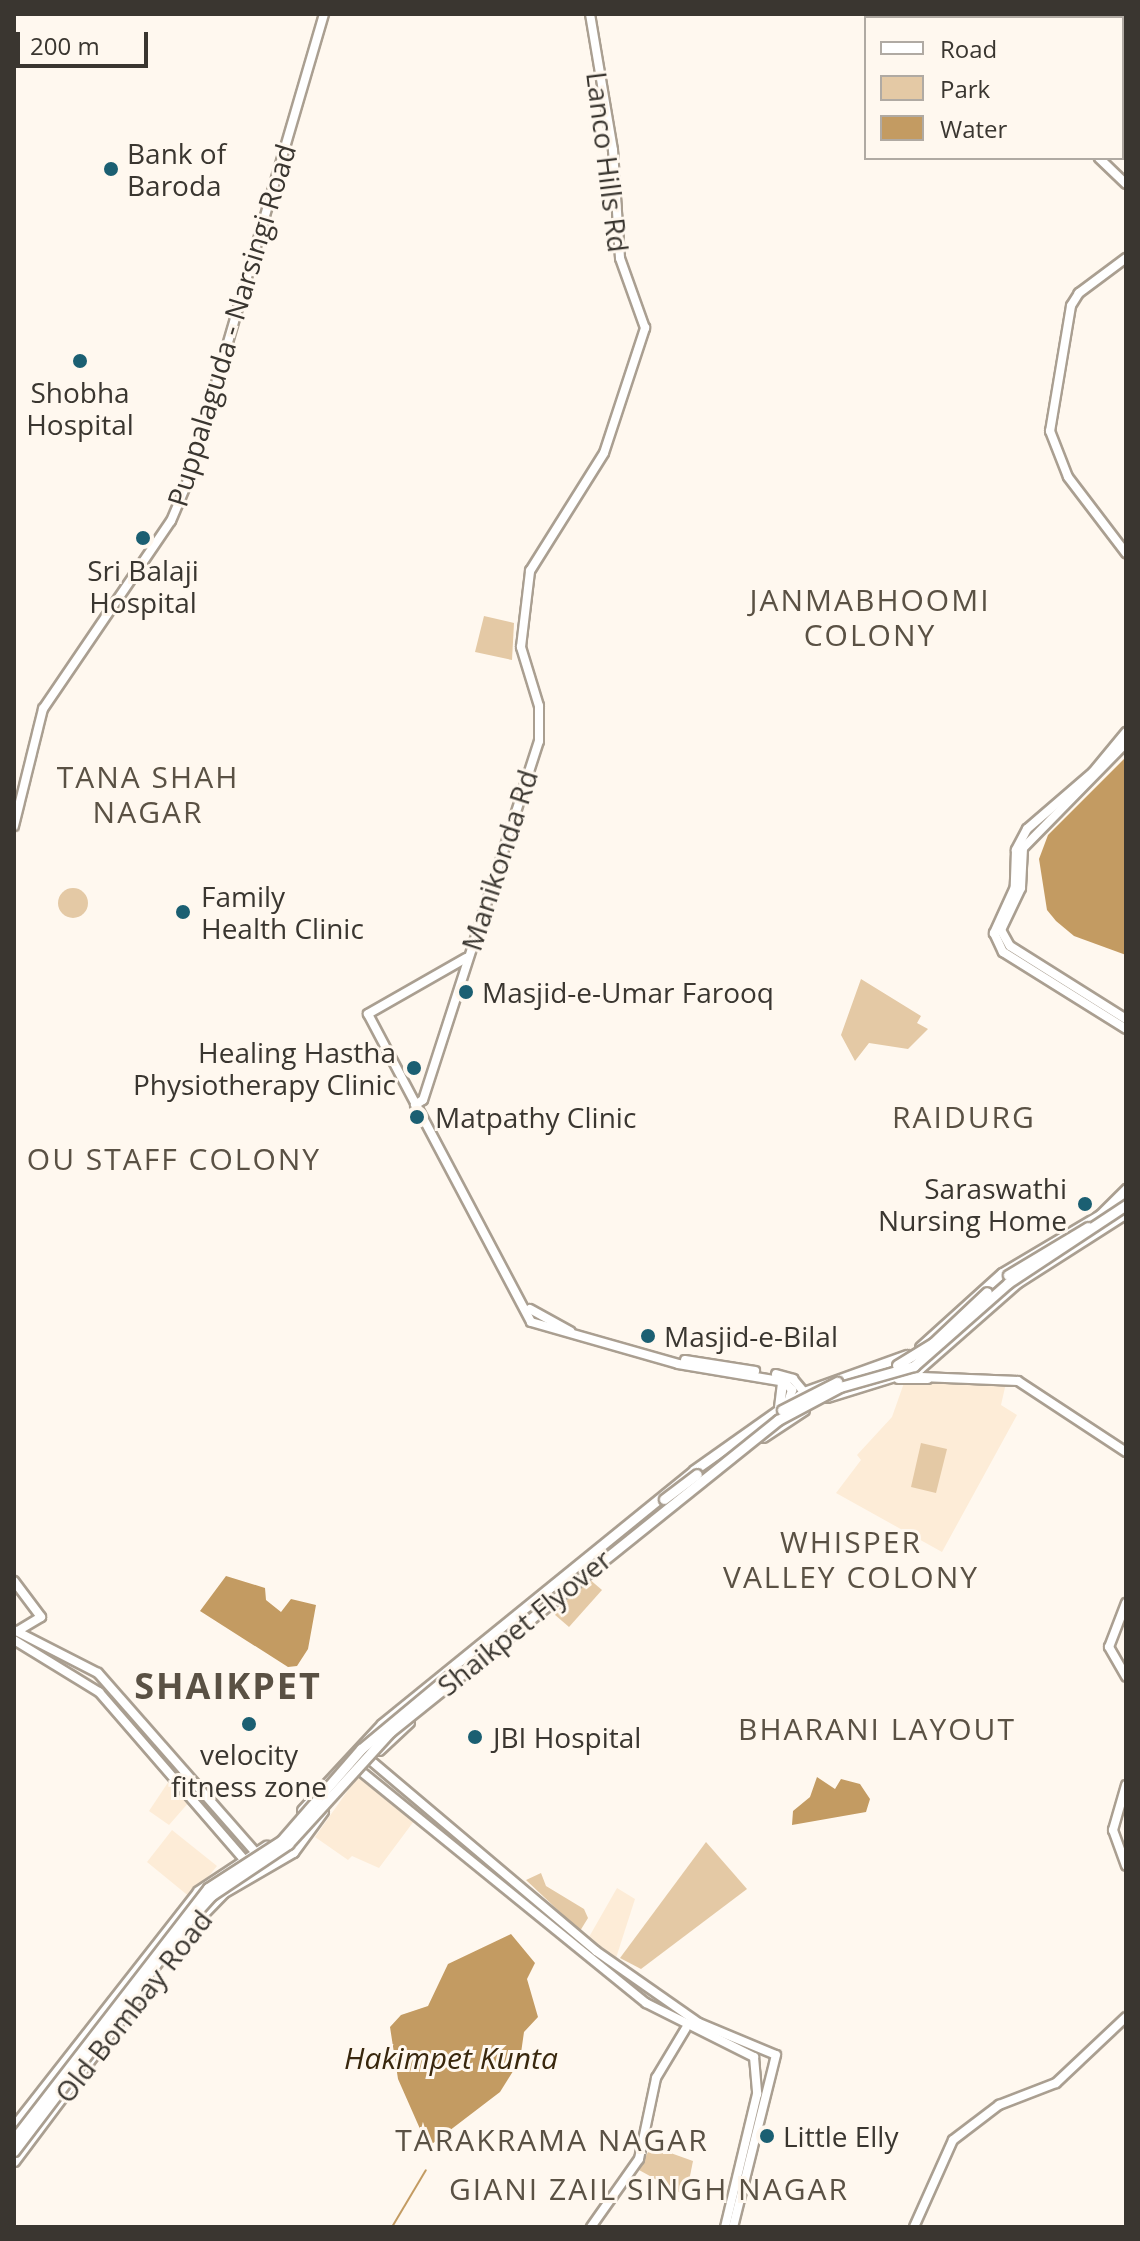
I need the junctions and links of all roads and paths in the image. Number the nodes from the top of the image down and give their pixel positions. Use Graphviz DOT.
graph roads {
  1 [pos="324,14"];
  2 [pos="590,14"];
  3 [pos="1101,160"];
  4 [pos="1126,184"];
  5 [pos="1126,258"];
  6 [pos="1126,553"];
  7 [pos="521,612"];
  8 [pos="1126,732"];
  9 [pos="1126,743"];
  10 [pos="14,826"];
  11 [pos="1018,856"];
  12 [pos="1018,887"];
  13 [pos="467,957"];
  14 [pos="1126,1019"];
  15 [pos="1126,1029"];
  16 [pos="416,1103"];
  17 [pos="1126,1189"];
  18 [pos="1126,1197"];
  19 [pos="1126,1205"];
  20 [pos="1126,1213"];
  21 [pos="902,1358"];
  22 [pos="671,1360"];
  23 [pos="915,1370"];
  24 [pos="897,1378"];
  25 [pos="927,1378"];
  26 [pos="782,1381"];
  27 [pos="804,1392"];
  28 [pos="788,1402"];
  29 [pos="777,1410"];
  30 [pos="1126,1450"];
  31 [pos="618,1531"];
  32 [pos="627,1545"];
  33 [pos="14,1581"];
  34 [pos="1126,1603"];
  35 [pos="15,1635"];
  36 [pos="1126,1677"];
  37 [pos="398,1711"];
  38 [pos="407,1723"];
  39 [pos="369,1759"];
  40 [pos="358,1769"];
  41 [pos="1126,1785"];
  42 [pos="433,1816"];
  43 [pos="426,1824"];
  44 [pos="255,1852"];
  45 [pos="243,1858"];
  46 [pos="1126,1866"];
  47 [pos="169,1927"];
  48 [pos="181,1936"];
  49 [pos="574,1940"];
  50 [pos="1126,2017"];
  51 [pos="686,2028"];
  52 [pos="14,2126"];
  53 [pos="14,2139"];
  54 [pos="14,2151"];
  55 [pos="14,2161"];
  56 [pos="591,2227"];
  57 [pos="725,2227"];
  58 [pos="733,2227"];
  59 [pos="914,2227"];
  1 -- 10 [label="street, Puppalaguda - Narsingi Road"];
  2 -- 7 [label="street, Lanco Hills Rd"];
  3 -- 4 [label="street"];
  5 -- 6 [label="street"];
  7 -- 13 [label="street, Manikonda Rd"];
  8 -- 11 [label="street"];
  9 -- 11 [label="street"];
  11 -- 12 [label="street"];
  12 -- 14 [label="street"];
  12 -- 15 [label="street"];
  13 -- 16 [label="street, Manikonda Rd"];
  13 -- 16 [label="street"];
  16 -- 22 [label="street"];
  17 -- 21 [label="main road"];
  18 -- 53 [label="main road, Shaikpet Flyover, bridge"];
  19 -- 54 [label="main road, Shaikpet Flyover, bridge"];
  20 -- 23 [label="main road"];
  21 -- 23 [label="street"];
  21 -- 27 [label="main road"];
  22 -- 26 [label="street"];
  22 -- 27 [label="street"];
  23 -- 24 [label="main road"];
  23 -- 25 [label="street"];
  23 -- 30 [label="street"];
  24 -- 25 [label="main road"];
  24 -- 32 [label="main road, Old Bombay Road"];
  25 -- 30 [label="street"];
  26 -- 28 [label="street"];
  26 -- 29 [label="main road"];
  27 -- 28 [label="main road"];
  28 -- 29 [label="main road"];
  29 -- 31 [label="main road"];
  31 -- 32 [label="main road"];
  31 -- 37 [label="main road"];
  32 -- 38 [label="main road, Old Bombay Road"];
  33 -- 35 [label="street"];
  34 -- 36 [label="street"];
  35 -- 44 [label="street"];
  35 -- 45 [label="street"];
  37 -- 38 [label="main road"];
  37 -- 44 [label="main road"];
  38 -- 39 [label="main road, Old Bombay Road"];
  39 -- 40 [label="main road, Old Bombay Road"];
  39 -- 42 [label="street"];
  40 -- 43 [label="street"];
  40 -- 48 [label="main road, Old Bombay Road"];
  41 -- 46 [label="street"];
  42 -- 43 [label="street"];
  42 -- 49 [label="street"];
  43 -- 49 [label="street"];
  44 -- 45 [label="main road"];
  45 -- 47 [label="main road"];
  47 -- 48 [label="main road"];
  47 -- 52 [label="main road"];
  48 -- 55 [label="main road, Old Bombay Road"];
  49 -- 51 [label="street"];
  49 -- 58 [label="street"];
  50 -- 59 [label="street"];
  51 -- 56 [label="street"];
  51 -- 57 [label="street"];
}
